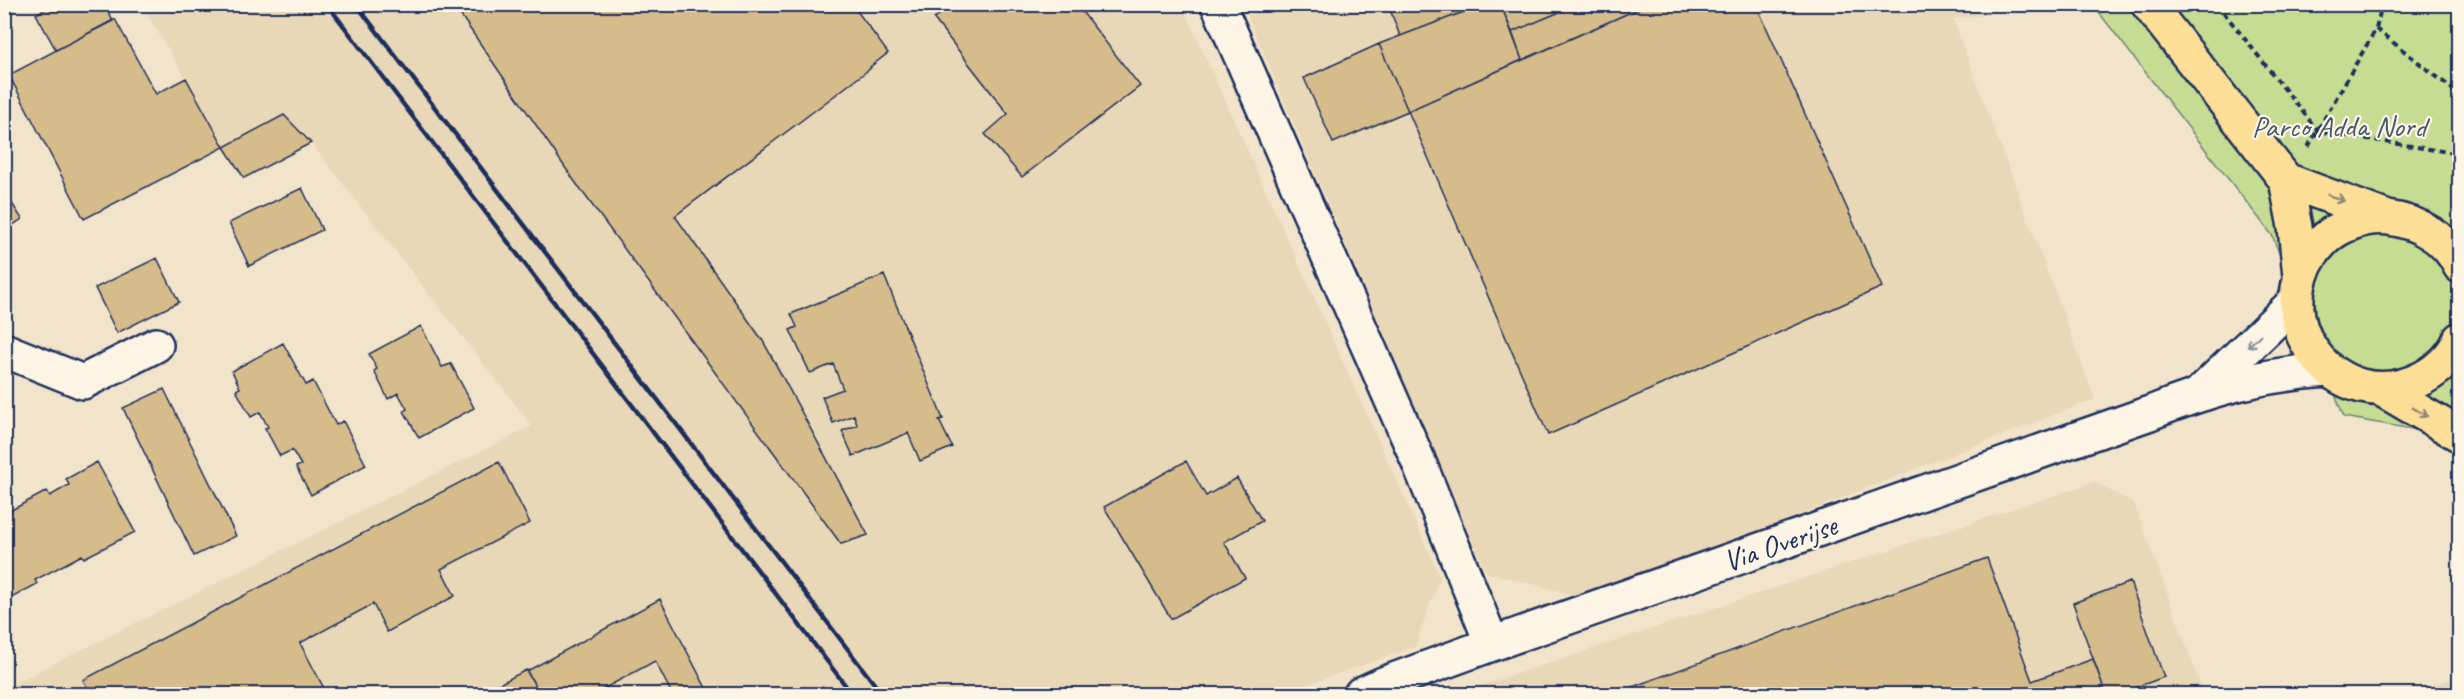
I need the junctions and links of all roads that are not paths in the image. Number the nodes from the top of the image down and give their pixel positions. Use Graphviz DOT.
graph roads {
  1 [pos="1218,4"];
  2 [pos="2148,4"];
  3 [pos="2286,180"];
  4 [pos="2385,217"];
  5 [pos="2460,266"];
  6 [pos="2298,288"];
  7 [pos="2460,339"];
  8 [pos="156,345"];
  9 [pos="4,350"];
  10 [pos="2328,370"];
  11 [pos="2381,389"];
  12 [pos="2200,393"];
  13 [pos="2460,435"];
  14 [pos="1492,644"];
  15 [pos="1361,694"];
  1 -- 14 [label="street"];
  2 -- 3 [label="main road"];
  3 -- 4 [label="main road, one-way"];
  3 -- 6 [label="main road"];
  4 -- 5 [label="main road"];
  4 -- 6 [label="main road"];
  6 -- 10 [label="main road"];
  6 -- 12 [label="street, Via Overijse, one-way"];
  7 -- 11 [label="main road"];
  8 -- 9 [label="street"];
  10 -- 11 [label="main road"];
  10 -- 12 [label="street, Via Overijse"];
  11 -- 13 [label="main road, one-way"];
  12 -- 14 [label="street, Via Overijse"];
  14 -- 15 [label="street, Via Overijse"];
}
